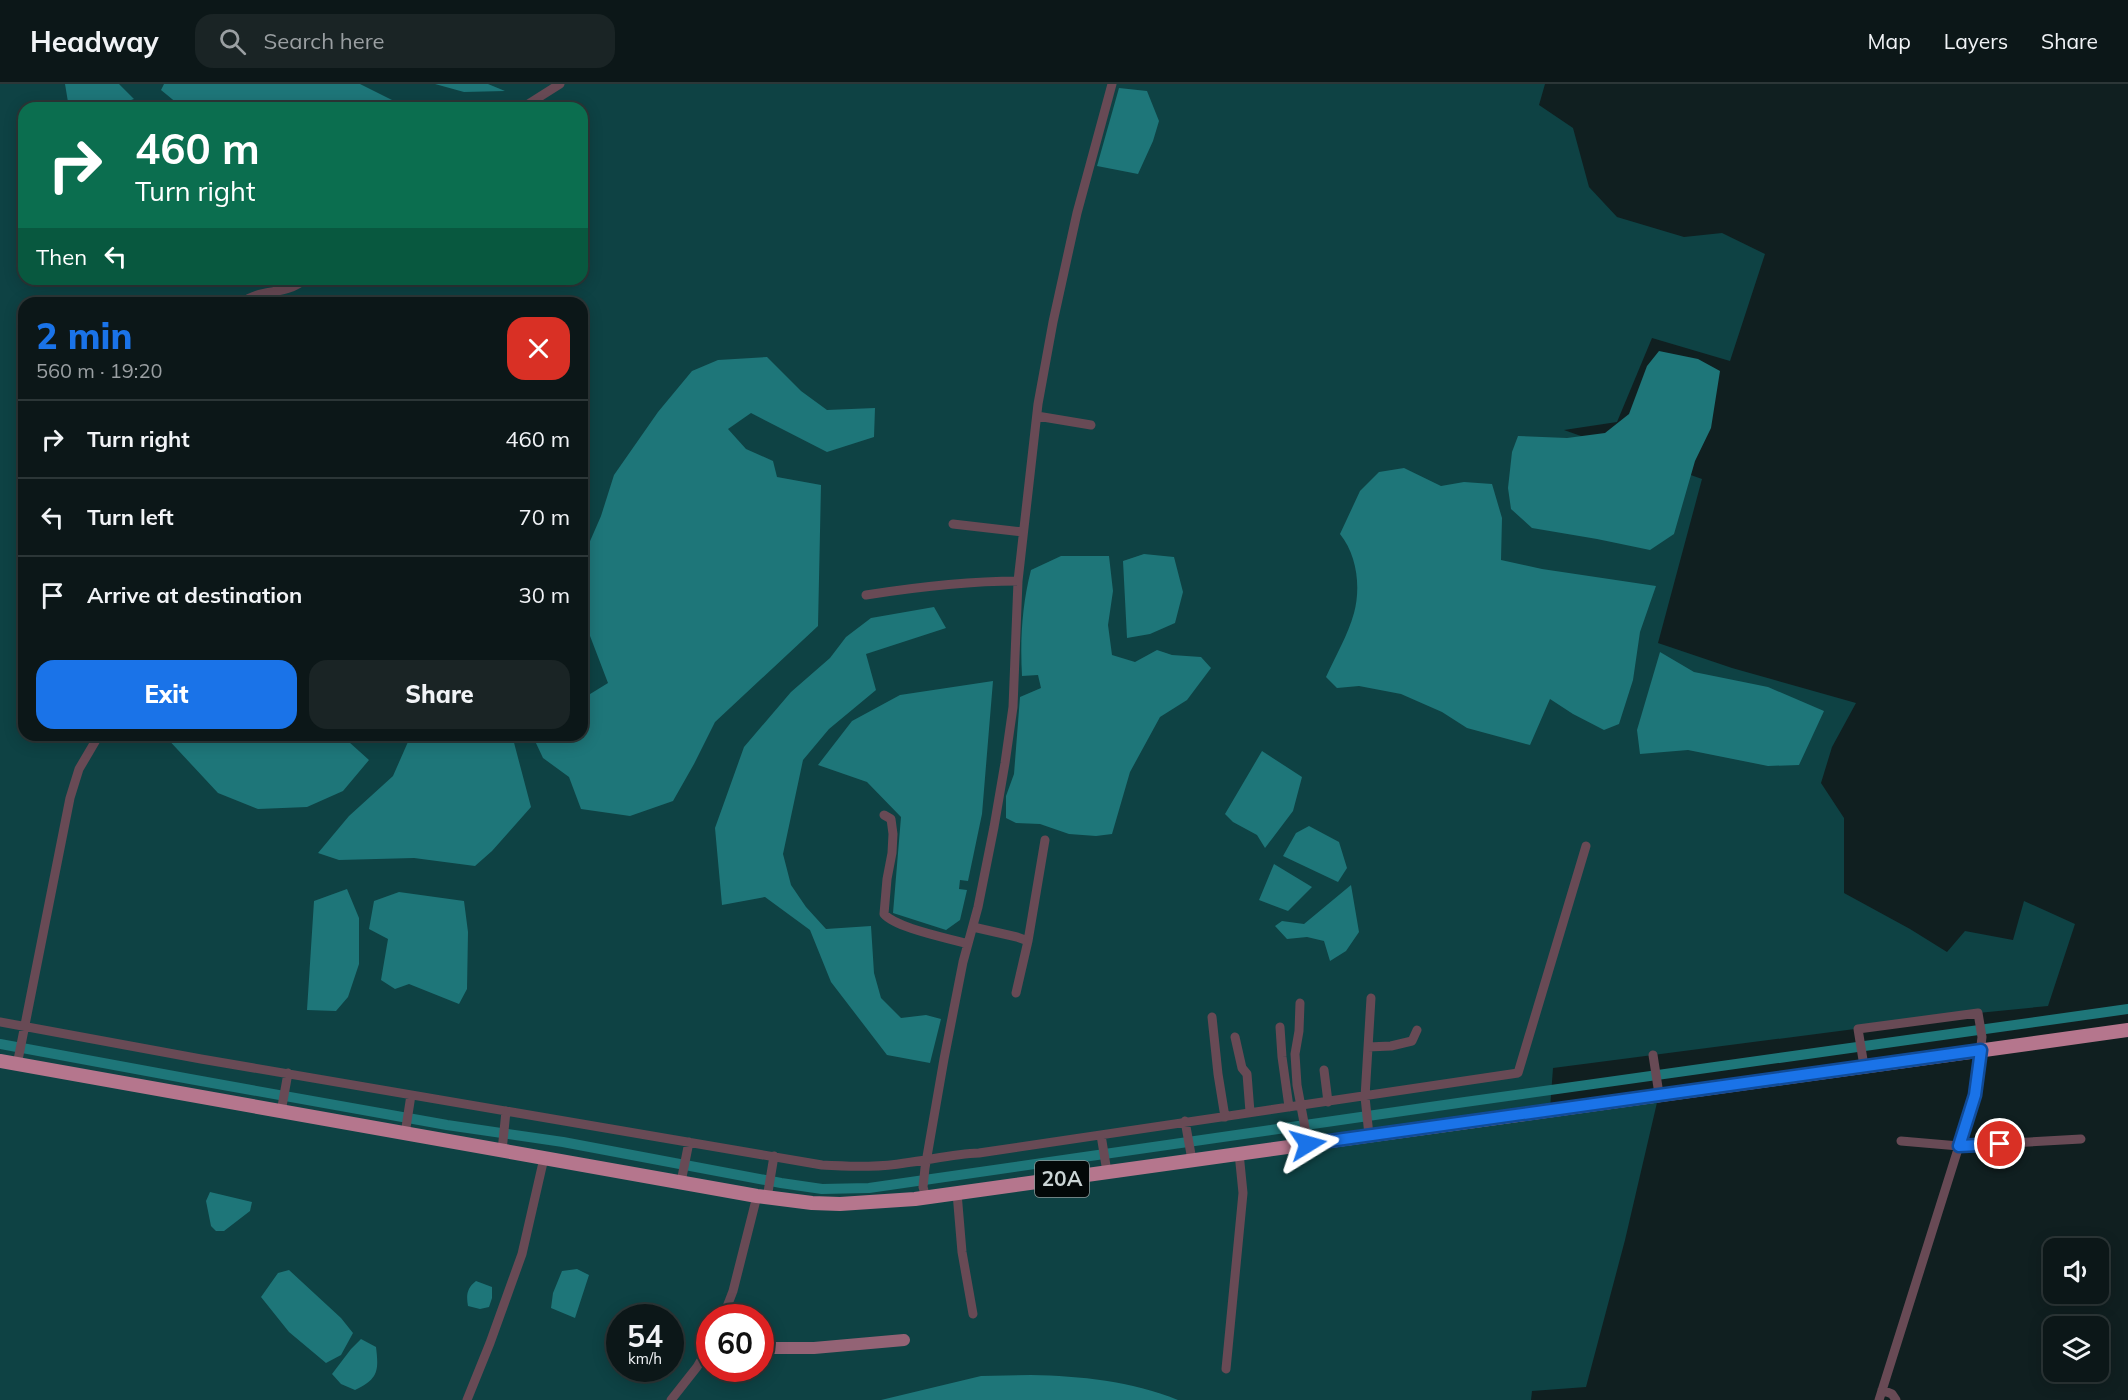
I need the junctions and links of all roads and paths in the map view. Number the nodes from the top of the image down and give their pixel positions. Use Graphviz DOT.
graph roads {
  1 [pos="560,84"];
  2 [pos="1112,84"];
  3 [pos="532,102"];
  4 [pos="297,285"];
  5 [pos="252,297"];
  6 [pos="1037,416"];
  7 [pos="1091,424"];
  8 [pos="953,524"];
  9 [pos="1023,532"];
  10 [pos="1018,581"];
  11 [pos="866,595"];
  12 [pos="95,741"];
  13 [pos="884,815"];
  14 [pos="1045,840"];
  15 [pos="1586,846"];
  16 [pos="973,927"];
  17 [pos="1028,941"];
  18 [pos="968,944"];
  19 [pos="1016,993"];
  20 [pos="1371,998"];
  21 [pos="1300,1003"];
  22 [pos="1212,1017"];
  23 [pos="0,1022"];
  24 [pos="1281,1027"];
  25 [pos="23,1029"];
  26 [pos="1417,1030"];
  27 [pos="2128,1030"];
  28 [pos="1235,1037"];
  29 [pos="1981,1043"];
  30 [pos="1368,1047"];
  31 [pos="1653,1054"];
  32 [pos="1863,1060"];
  33 [pos="0,1061"];
  34 [pos="17,1065"];
  35 [pos="1324,1070"];
  36 [pos="288,1073"];
  37 [pos="1658,1089"];
  38 [pos="411,1099"];
  39 [pos="1365,1100"];
  40 [pos="1328,1102"];
  41 [pos="1289,1107"];
  42 [pos="1301,1109"];
  43 [pos="506,1111"];
  44 [pos="281,1112"];
  45 [pos="1250,1112"];
  46 [pos="1225,1117"];
  47 [pos="1186,1125"];
  48 [pos="1369,1129"];
  49 [pos="405,1134"];
  50 [pos="1101,1135"];
  51 [pos="1307,1137"];
  52 [pos="2081,1139"];
  53 [pos="1901,1141"];
  54 [pos="1959,1146"];
  55 [pos="688,1147"];
  56 [pos="502,1151"];
  57 [pos="1239,1153"];
  58 [pos="1190,1154"];
  59 [pos="774,1156"];
  60 [pos="544,1158"];
  61 [pos="926,1163"];
  62 [pos="1107,1172"];
  63 [pos="682,1177"];
  64 [pos="925,1192"];
  65 [pos="957,1193"];
  66 [pos="762,1197"];
  67 [pos="728,1304"];
  68 [pos="974,1314"];
  69 [pos="904,1340"];
  70 [pos="774,1348"];
  71 [pos="696,1367"];
  72 [pos="1226,1369"];
  73 [pos="1880,1395"];
  74 [pos="467,1400"];
  75 [pos="671,1400"];
  76 [pos="1896,1400"];
  1 -- 3 [label="street"];
  2 -- 6 [label="street"];
  4 -- 5 [label="street"];
  6 -- 7 [label="street"];
  6 -- 9 [label="street"];
  8 -- 9 [label="street"];
  9 -- 10 [label="street"];
  10 -- 11 [label="street"];
  10 -- 16 [label="street"];
  12 -- 25 [label="street"];
  13 -- 18 [label="street"];
  14 -- 17 [label="street"];
  15 -- 39 [label="street"];
  16 -- 17 [label="street"];
  16 -- 18 [label="street"];
  17 -- 19 [label="street"];
  18 -- 61 [label="street"];
  20 -- 30 [label="street"];
  21 -- 42 [label="street"];
  22 -- 46 [label="street"];
  23 -- 25 [label="street"];
  24 -- 41 [label="street"];
  25 -- 34 [label="street"];
  25 -- 36 [label="street"];
  26 -- 30 [label="street"];
  27 -- 29 [label="main road, 20A"];
  28 -- 45 [label="street"];
  29 -- 32 [label="main road, 20A"];
  29 -- 32 [label="street"];
  29 -- 54 [label="street"];
  30 -- 39 [label="street"];
  31 -- 37 [label="street"];
  32 -- 37 [label="main road, 20A"];
  33 -- 34 [label="main road, 20A"];
  34 -- 44 [label="main road, 20A"];
  35 -- 40 [label="street"];
  36 -- 38 [label="street"];
  36 -- 44 [label="street"];
  37 -- 48 [label="main road, 20A"];
  38 -- 43 [label="street"];
  38 -- 49 [label="street"];
  39 -- 40 [label="street"];
  39 -- 48 [label="street"];
  40 -- 42 [label="street"];
  41 -- 42 [label="street"];
  41 -- 45 [label="street"];
  42 -- 51 [label="street"];
  43 -- 55 [label="street"];
  43 -- 56 [label="street"];
  44 -- 49 [label="main road, 20A"];
  45 -- 46 [label="street"];
  46 -- 47 [label="street"];
  47 -- 50 [label="street"];
  47 -- 58 [label="street"];
  48 -- 51 [label="main road, 20A"];
  49 -- 56 [label="main road, 20A"];
  50 -- 61 [label="street"];
  50 -- 62 [label="street"];
  51 -- 57 [label="main road, 20A"];
  52 -- 54 [label="street"];
  53 -- 54 [label="street"];
  54 -- 73 [label="street"];
  55 -- 59 [label="street"];
  55 -- 63 [label="street"];
  56 -- 60 [label="main road, 20A"];
  57 -- 58 [label="main road, 20A"];
  57 -- 72 [label="street"];
  58 -- 62 [label="main road, 20A"];
  59 -- 61 [label="street"];
  59 -- 66 [label="street"];
  60 -- 63 [label="main road, 20A"];
  60 -- 74 [label="street"];
  61 -- 64 [label="street"];
  62 -- 65 [label="main road, 20A"];
  63 -- 66 [label="main road, 20A"];
  64 -- 65 [label="main road, 20A"];
  64 -- 66 [label="main road, 20A"];
  65 -- 68 [label="street"];
  66 -- 67 [label="street"];
  69 -- 70 [label="street"];
  71 -- 75 [label="street"];
  73 -- 76 [label="street"];
}
